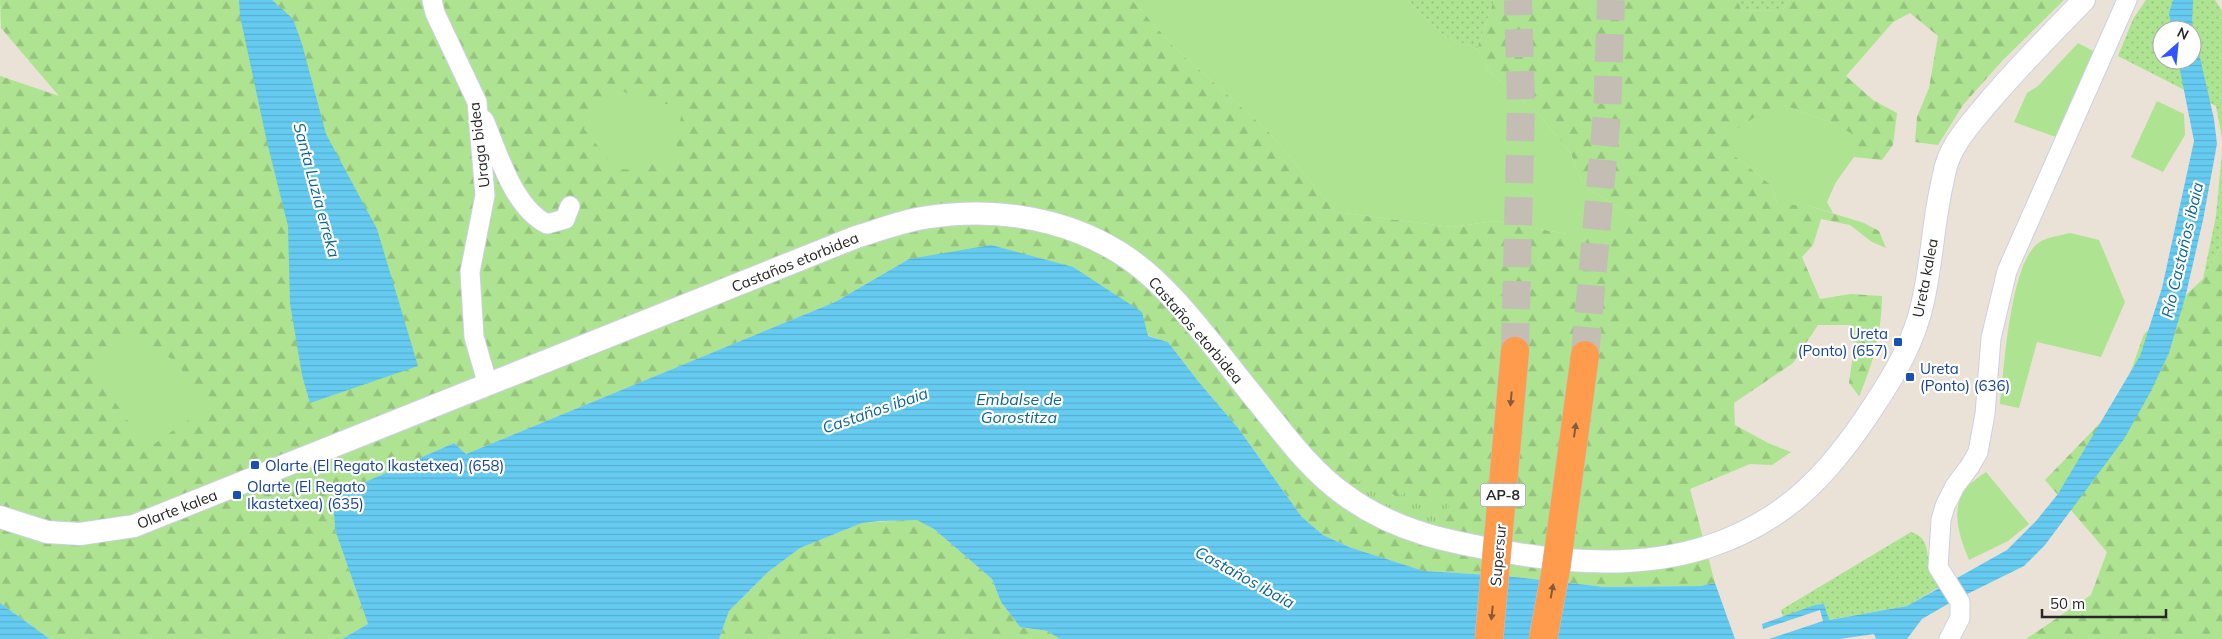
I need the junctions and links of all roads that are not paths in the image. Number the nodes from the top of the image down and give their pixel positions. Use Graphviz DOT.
graph roads {
  1 [pos="432,0"];
  2 [pos="2084,0"];
  3 [pos="2127,0"];
  4 [pos="477,102"];
  5 [pos="570,206"];
  6 [pos="1515,350"];
  7 [pos="1585,355"];
  8 [pos="488,385"];
  9 [pos="0,517"];
  10 [pos="1710,546"];
  11 [pos="1489,639"];
  12 [pos="1543,639"];
  13 [pos="1949,639"];
  1 -- 4 [label="street, Uraga bidea"];
  2 -- 10 [label="street, Ureta kalea"];
  3 -- 13 [label="street"];
  4 -- 5 [label="street"];
  4 -- 8 [label="street, Uraga bidea"];
  6 -- 11 [label="highway, Supersur / AP-8, one-way, bridge"];
  12 -- 7 [label="highway, one-way, bridge"];
  8 -- 9 [label="street, Olarte kalea"];
  8 -- 10 [label="street, Castaños etorbidea"];
}
